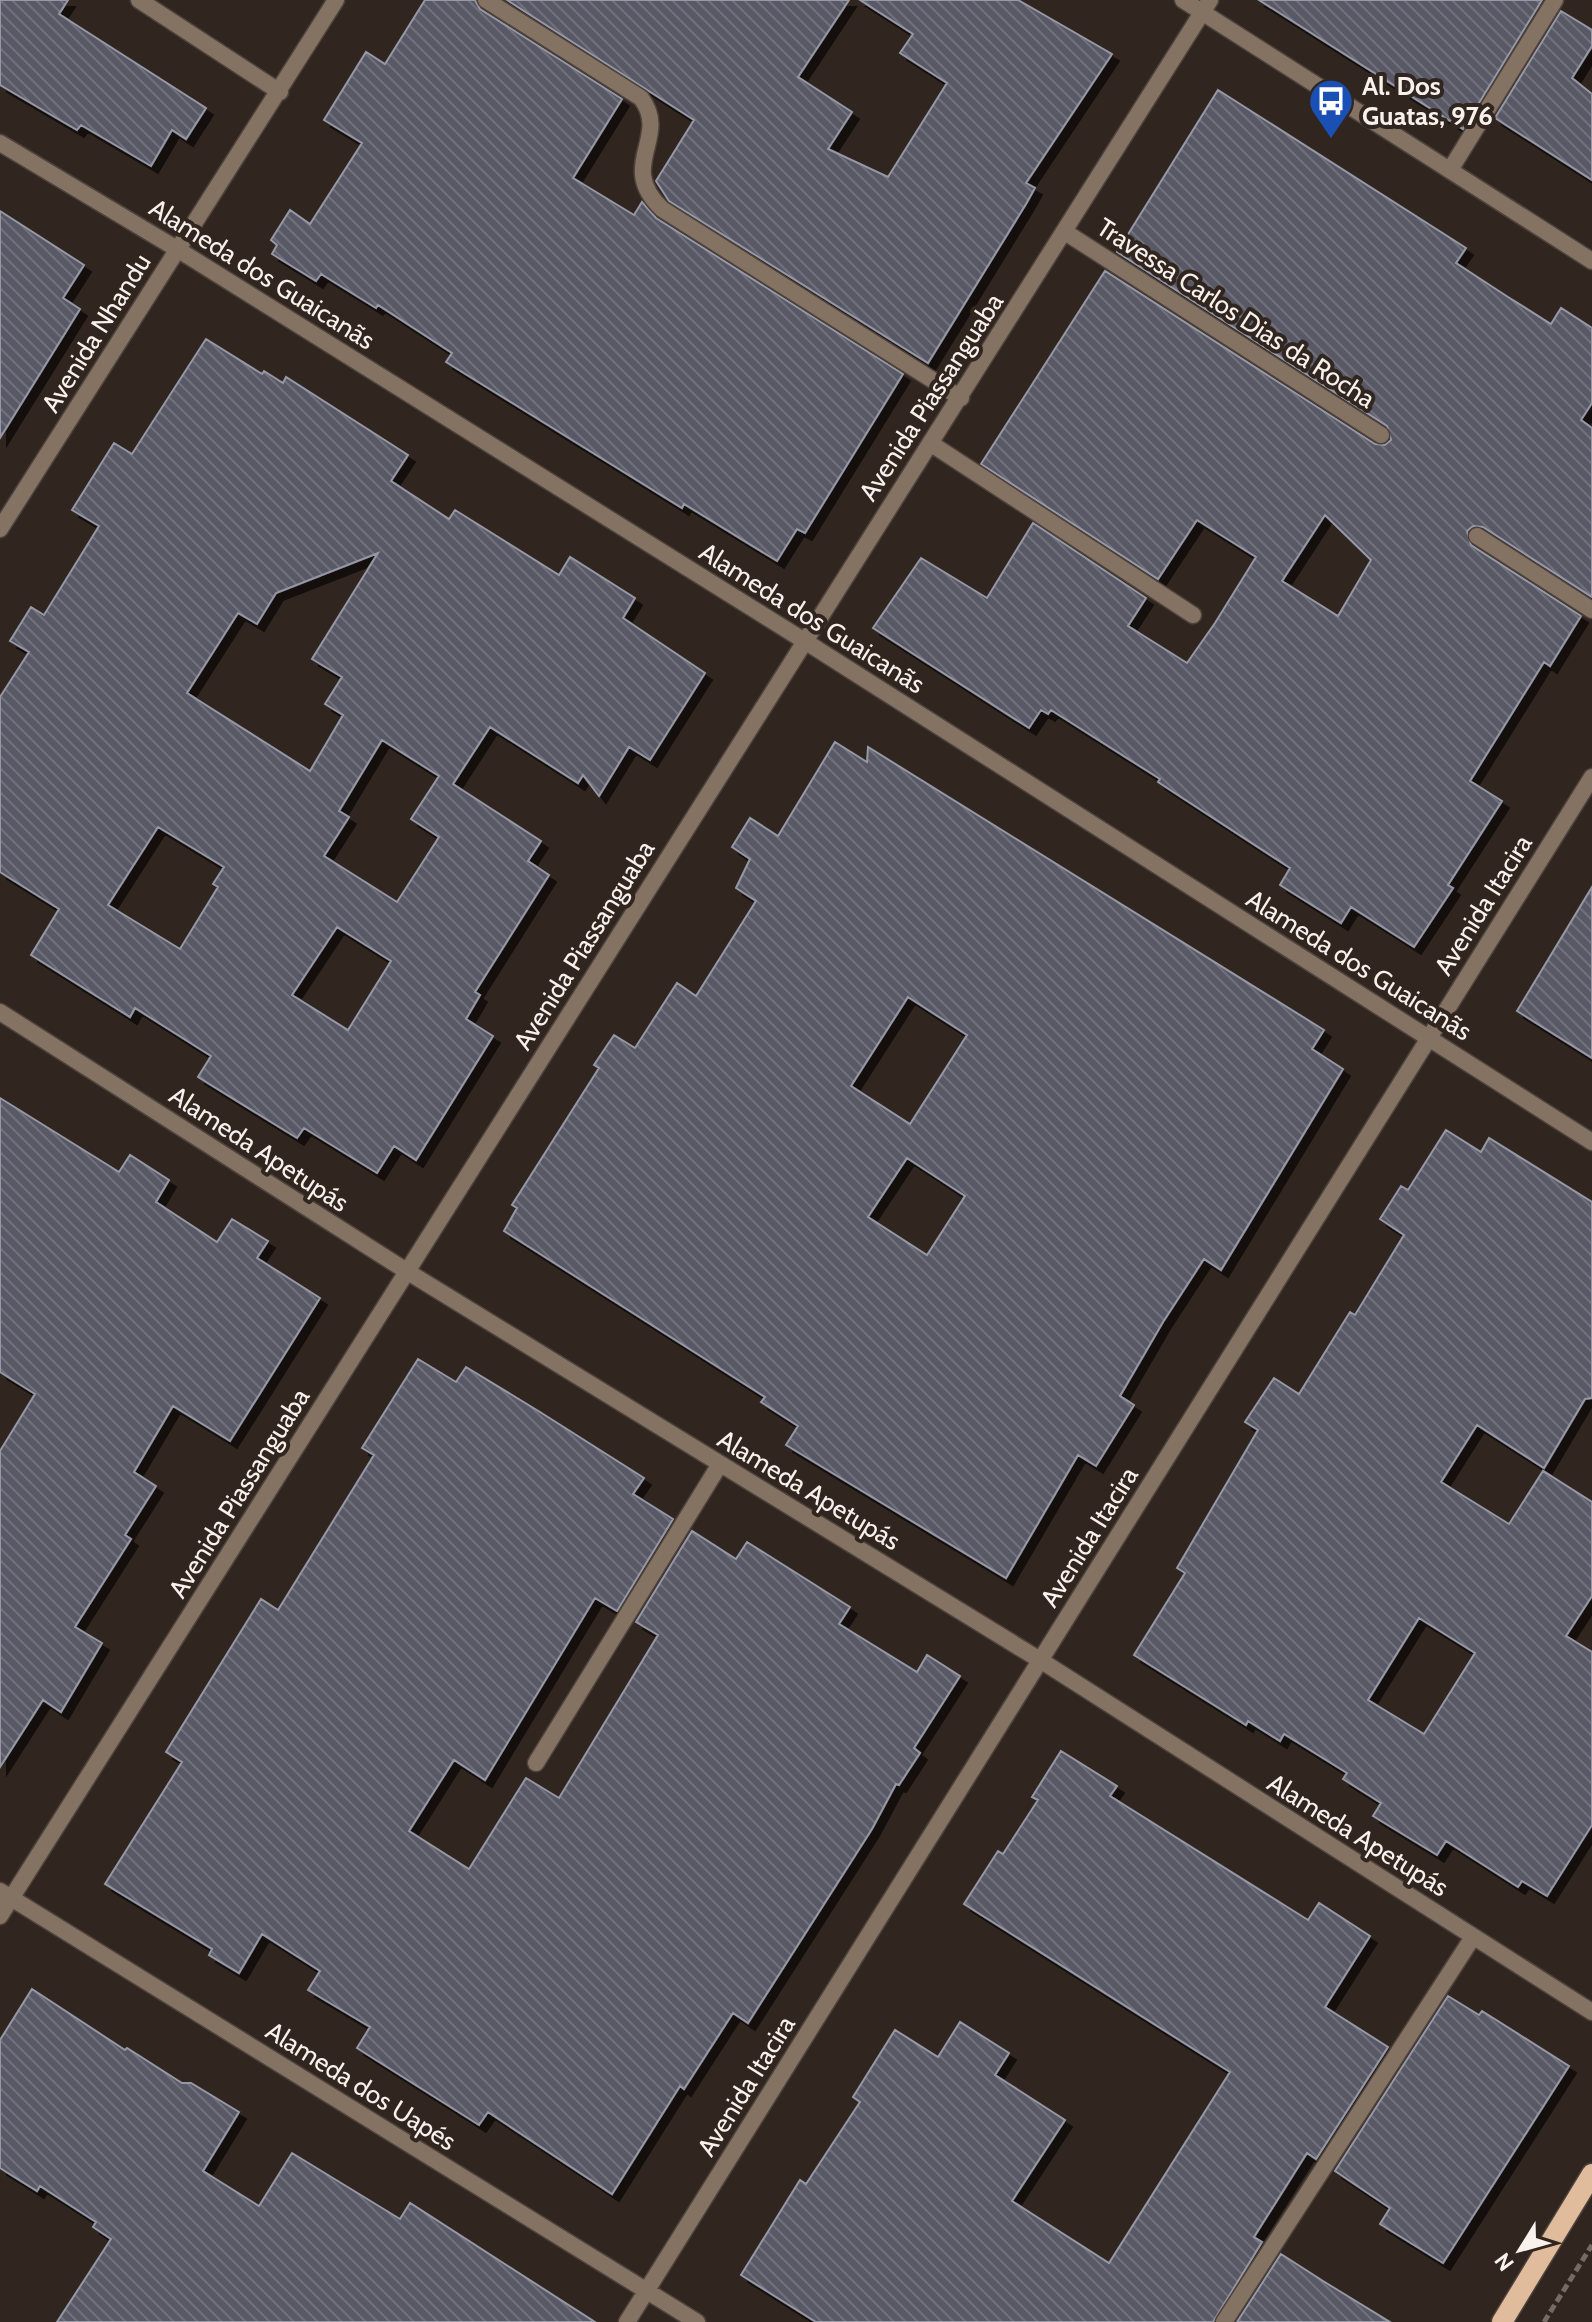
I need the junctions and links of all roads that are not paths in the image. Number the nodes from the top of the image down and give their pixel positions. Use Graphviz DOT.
graph roads {
  1 [pos="139,0"];
  2 [pos="336,0"];
  3 [pos="486,0"];
  4 [pos="1183,0"];
  5 [pos="1555,0"];
  6 [pos="1206,6"];
  7 [pos="280,92"];
  8 [pos="0,143"];
  9 [pos="1450,170"];
  10 [pos="1065,232"];
  11 [pos="177,249"];
  12 [pos="1592,261"];
  13 [pos="961,398"];
  14 [pos="1381,435"];
  15 [pos="930,443"];
  16 [pos="0,529"];
  17 [pos="1477,536"];
  18 [pos="1592,610"];
  19 [pos="1193,615"];
  20 [pos="803,640"];
  21 [pos="1592,777"];
  22 [pos="0,1012"];
  23 [pos="1429,1036"];
  24 [pos="1592,1142"];
  25 [pos="408,1272"];
  26 [pos="720,1464"];
  27 [pos="1040,1660"];
  28 [pos="536,1763"];
  29 [pos="6,1894"];
  30 [pos="0,1916"];
  31 [pos="1473,1937"];
  32 [pos="1592,2012"];
  33 [pos="1592,2174"];
  34 [pos="647,2290"];
  35 [pos="627,2322"];
  36 [pos="697,2322"];
  37 [pos="1224,2322"];
  38 [pos="1502,2322"];
  1 -- 7 [label="street"];
  2 -- 7 [label="street, Avenida Nhandu"];
  3 -- 13 [label="street"];
  4 -- 6 [label="street"];
  5 -- 9 [label="street"];
  6 -- 9 [label="street"];
  6 -- 10 [label="street, Avenida Piassanguaba"];
  7 -- 11 [label="street, Avenida Nhandu"];
  8 -- 11 [label="street, Alameda dos Guaicanãs"];
  9 -- 12 [label="street"];
  10 -- 13 [label="street, Avenida Piassanguaba"];
  10 -- 14 [label="street, Travessa Carlos Dias da Rocha"];
  11 -- 16 [label="street, Avenida Nhandu"];
  11 -- 20 [label="street, Alameda dos Guaicanãs"];
  13 -- 15 [label="street, Avenida Piassanguaba"];
  15 -- 19 [label="street"];
  15 -- 20 [label="street, Avenida Piassanguaba"];
  17 -- 18 [label="street"];
  20 -- 23 [label="street, Alameda dos Guaicanãs"];
  20 -- 25 [label="street, Avenida Piassanguaba"];
  21 -- 23 [label="street, Avenida Itacira"];
  22 -- 25 [label="street, Alameda Apetupás"];
  23 -- 24 [label="street, Alameda dos Guaicanãs"];
  23 -- 27 [label="street, Avenida Itacira"];
  25 -- 26 [label="street, Alameda Apetupás"];
  25 -- 29 [label="street, Avenida Piassanguaba"];
  26 -- 27 [label="street, Alameda Apetupás"];
  26 -- 28 [label="street"];
  27 -- 31 [label="street, Alameda Apetupás"];
  27 -- 34 [label="street, Avenida Itacira"];
  29 -- 30 [label="street, Avenida Piassanguaba"];
  29 -- 34 [label="street, Alameda dos Uapés"];
  31 -- 32 [label="street, Alameda Apetupás"];
  31 -- 37 [label="street"];
  33 -- 38 [label="main road"];
  34 -- 35 [label="street, Avenida Itacira"];
  34 -- 36 [label="street, Alameda dos Uapés"];
}
